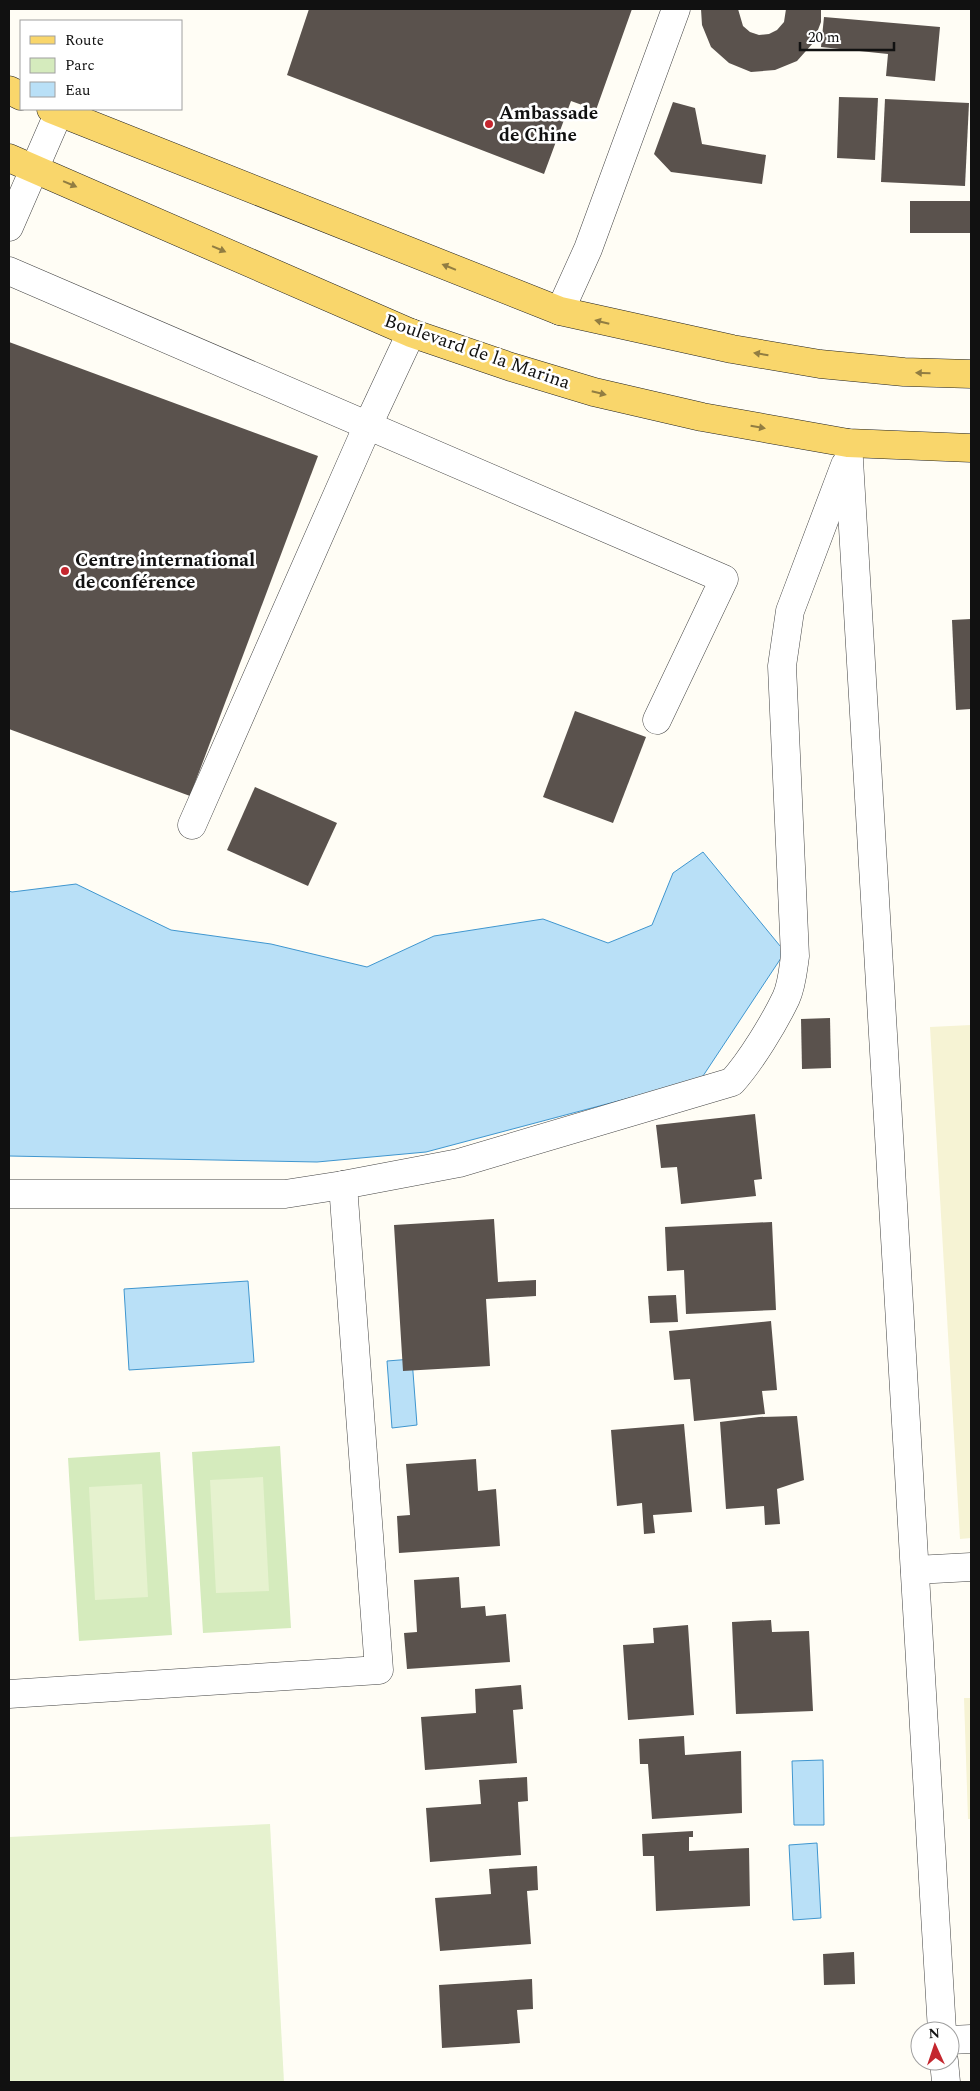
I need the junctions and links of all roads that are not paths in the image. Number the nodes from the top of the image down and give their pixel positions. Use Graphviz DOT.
graph roads {
  1 [pos="676,9"];
  2 [pos="55,110"];
  3 [pos="9,158"];
  4 [pos="34,169"];
  5 [pos="9,227"];
  6 [pos="9,270"];
  7 [pos="560,311"];
  8 [pos="411,333"];
  9 [pos="971,374"];
  10 [pos="368,425"];
  11 [pos="971,448"];
  12 [pos="848,449"];
  13 [pos="657,720"];
  14 [pos="192,825"];
  15 [pos="343,1185"];
  16 [pos="9,1194"];
  17 [pos="971,1567"];
  18 [pos="915,1570"];
  19 [pos="9,1694"];
  20 [pos="941,2021"];
  1 -- 7 [label="street"];
  2 -- 4 [label="street"];
  7 -- 2 [label="main road, one-way"];
  3 -- 4 [label="main road, Boulevard de la Marina"];
  4 -- 5 [label="street"];
  4 -- 8 [label="main road, Boulevard de la Marina, one-way"];
  6 -- 10 [label="street"];
  9 -- 7 [label="main road, one-way"];
  8 -- 10 [label="street"];
  8 -- 12 [label="main road, Boulevard de la Marina, one-way"];
  10 -- 13 [label="street"];
  10 -- 14 [label="street"];
  11 -- 12 [label="main road, Boulevard de la Marina"];
  12 -- 15 [label="street"];
  12 -- 18 [label="street"];
  15 -- 16 [label="street"];
  15 -- 19 [label="street"];
  17 -- 18 [label="street"];
  18 -- 20 [label="street"];
}
